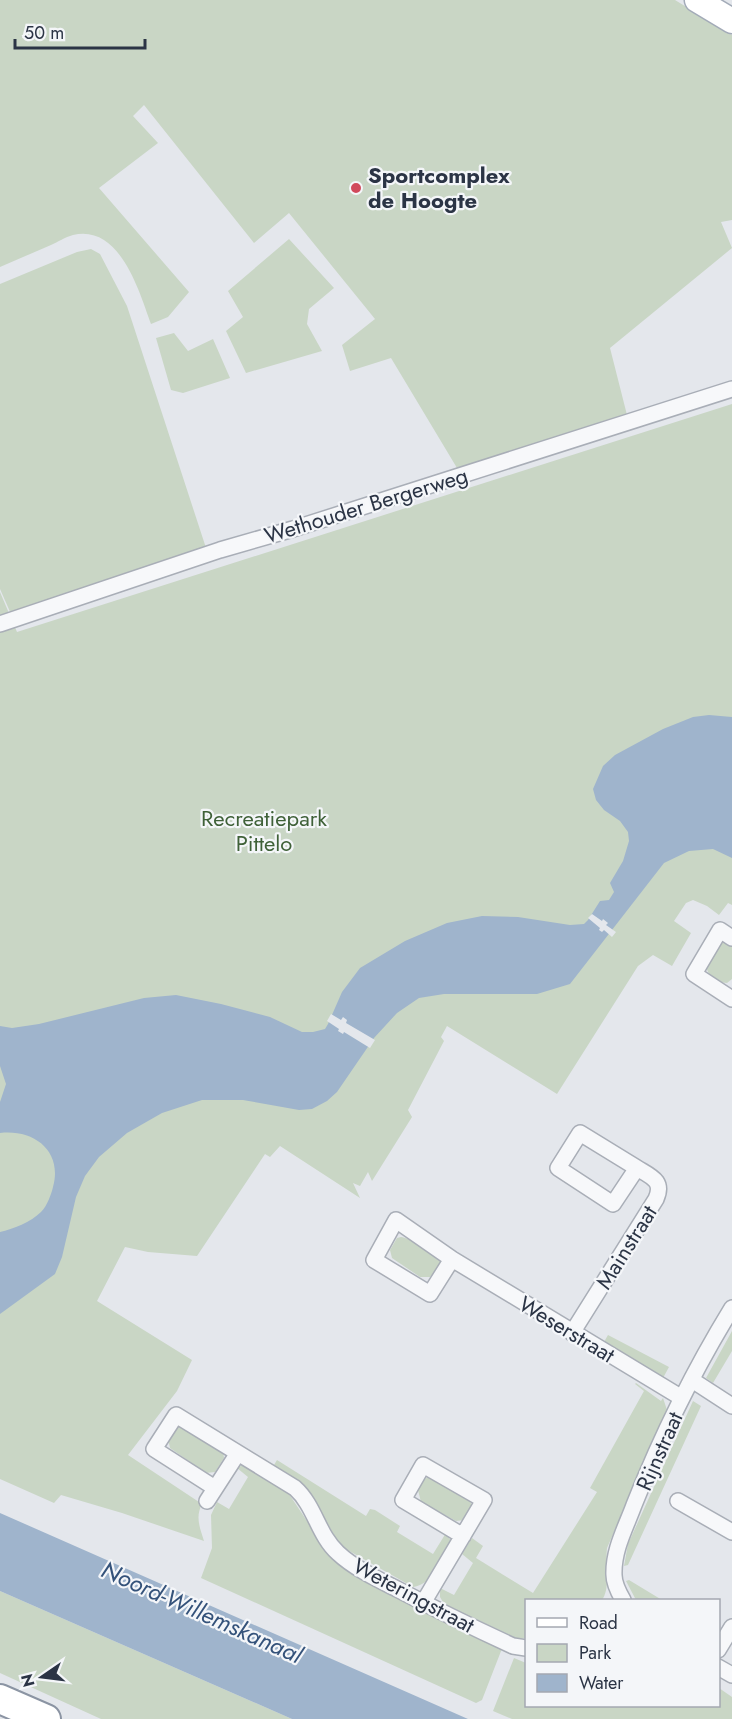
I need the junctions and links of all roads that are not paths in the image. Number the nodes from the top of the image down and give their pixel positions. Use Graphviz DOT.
graph roads {
  1 [pos="697,0"];
  2 [pos="732,21"];
  3 [pos="732,389"];
  4 [pos="0,624"];
  5 [pos="732,938"];
  6 [pos="732,997"];
  7 [pos="637,1168"];
  8 [pos="452,1259"];
  9 [pos="732,1308"];
  10 [pos="572,1333"];
  11 [pos="692,1380"];
  12 [pos="682,1398"];
  13 [pos="732,1406"];
  14 [pos="238,1453"];
  15 [pos="215,1488"];
  16 [pos="207,1501"];
  17 [pos="678,1501"];
  18 [pos="732,1532"];
  19 [pos="463,1536"];
  20 [pos="622,1599"];
  21 [pos="423,1604"];
  22 [pos="732,1628"];
  23 [pos="720,1647"];
  24 [pos="525,1648"];
  25 [pos="0,1699"];
  26 [pos="45,1719"];
  1 -- 2 [label="main road"];
  3 -- 4 [label="street, Wethouder Bergerweg"];
  5 -- 6 [label="street"];
  7 -- 7 [label="street, Mainstraat"];
  7 -- 10 [label="street, Mainstraat"];
  8 -- 8 [label="street, Weserstraat"];
  8 -- 10 [label="street, Weserstraat"];
  9 -- 11 [label="street, Rijnstraat"];
  10 -- 12 [label="street, Weserstraat"];
  11 -- 12 [label="street, Rijnstraat"];
  11 -- 13 [label="street"];
  12 -- 20 [label="street, Rijnstraat"];
  14 -- 15 [label="street"];
  14 -- 15 [label="street, Weteringstraat"];
  14 -- 21 [label="street, Weteringstraat"];
  15 -- 16 [label="street"];
  17 -- 18 [label="street"];
  19 -- 19 [label="street"];
  19 -- 21 [label="street"];
  21 -- 24 [label="street, Weteringstraat"];
  22 -- 23 [label="street"];
  25 -- 26 [label="highway"];
}
